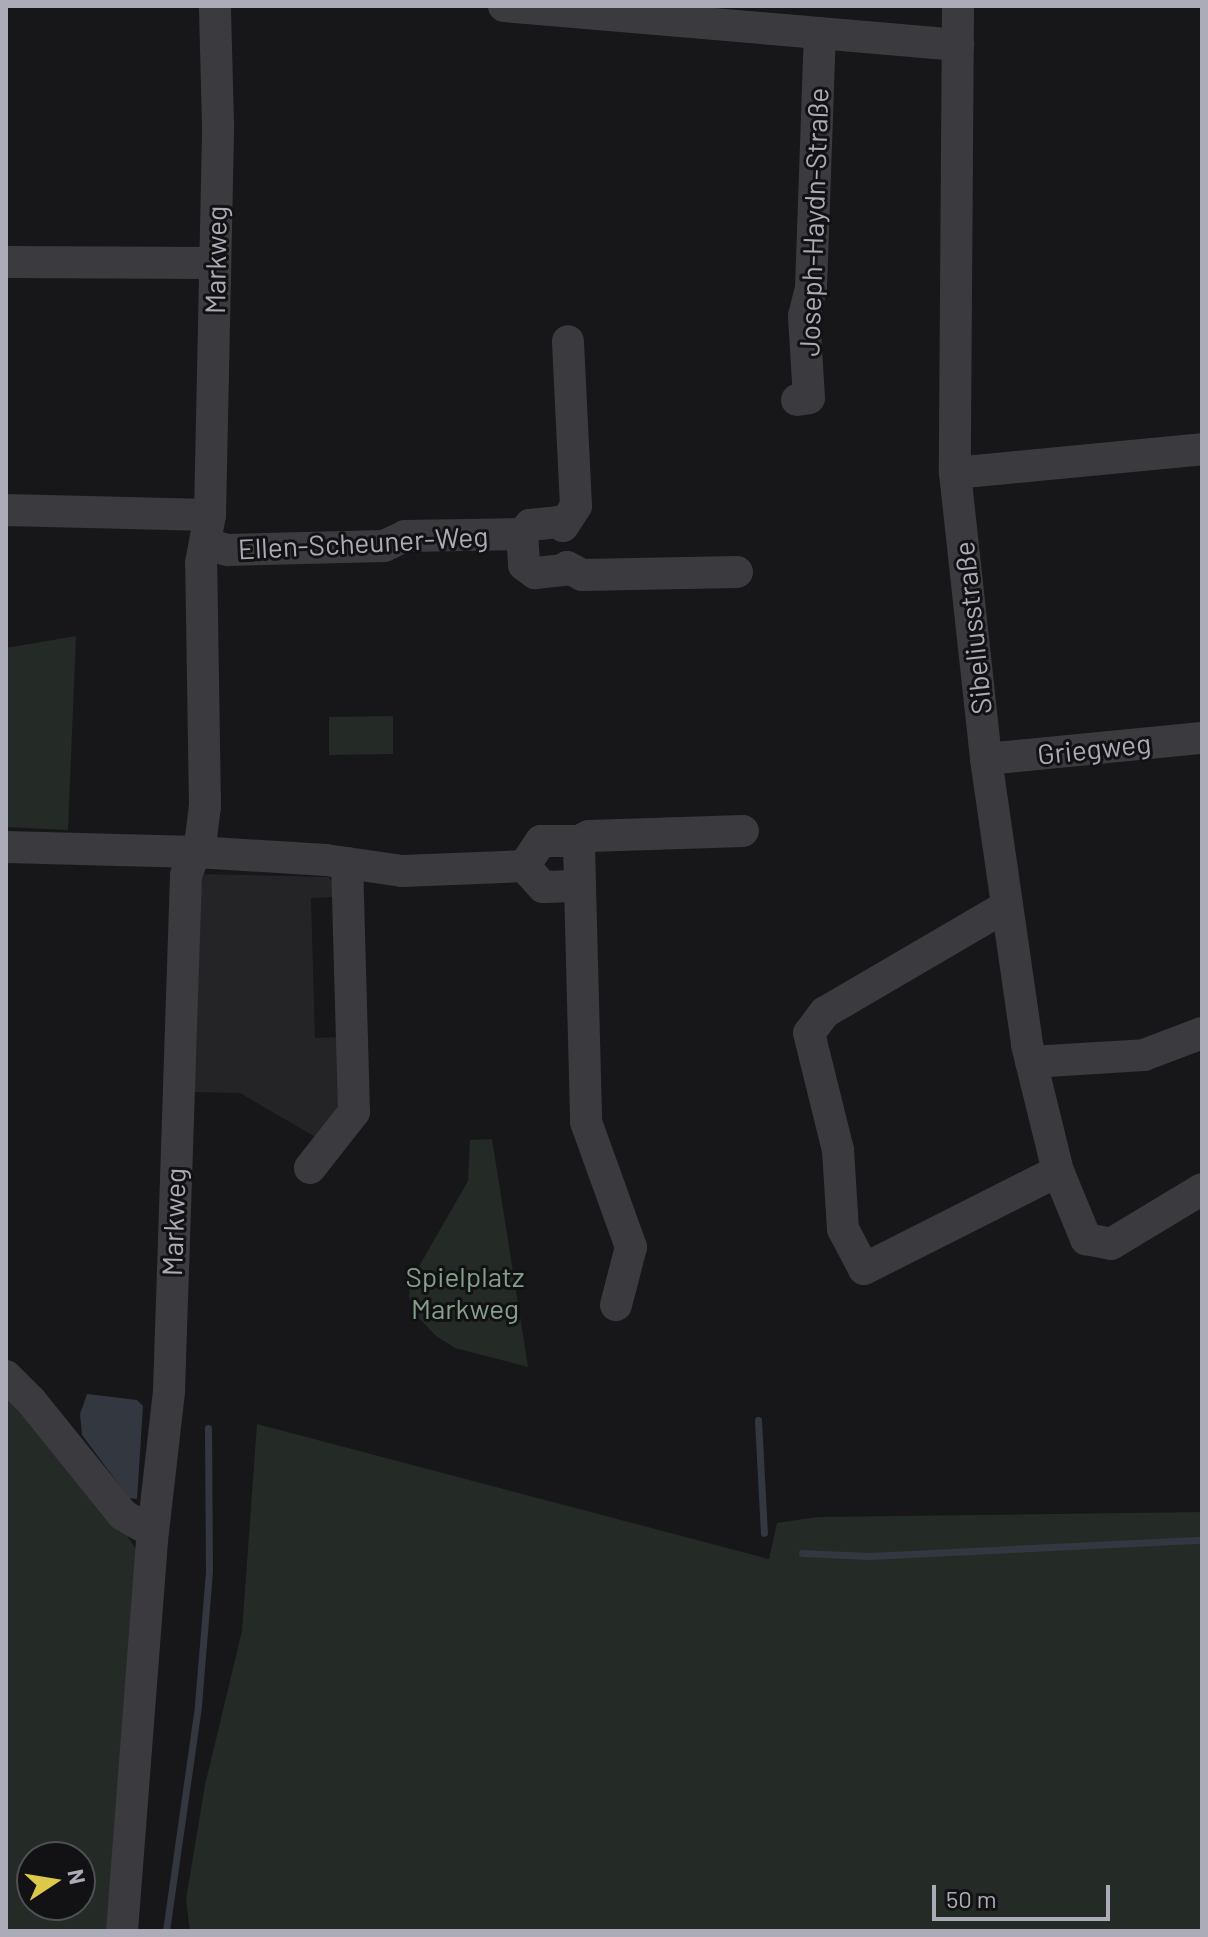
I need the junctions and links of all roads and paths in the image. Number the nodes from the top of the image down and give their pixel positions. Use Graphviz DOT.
graph roads {
  1 [pos="215,6"];
  2 [pos="504,6"];
  3 [pos="958,6"];
  4 [pos="820,33"];
  5 [pos="958,45"];
  6 [pos="6,262"];
  7 [pos="215,263"];
  8 [pos="568,341"];
  9 [pos="797,400"];
  10 [pos="1202,449"];
  11 [pos="955,473"];
  12 [pos="6,510"];
  13 [pos="563,526"];
  14 [pos="208,530"];
  15 [pos="522,534"];
  16 [pos="567,567"];
  17 [pos="737,572"];
  18 [pos="1202,738"];
  19 [pos="986,759"];
  20 [pos="743,831"];
  21 [pos="579,841"];
  22 [pos="6,849"];
  23 [pos="196,852"];
  24 [pos="347,863"];
  25 [pos="524,866"];
  26 [pos="580,886"];
  27 [pos="1005,907"];
  28 [pos="1202,1033"];
  29 [pos="1031,1062"];
  30 [pos="310,1168"];
  31 [pos="1058,1171"];
  32 [pos="1202,1189"];
  33 [pos="616,1305"];
  34 [pos="6,1376"];
  35 [pos="153,1532"];
  36 [pos="122,1931"];
  1 -- 7 [label="street, Markweg"];
  2 -- 4 [label="street"];
  3 -- 5 [label="street, Sibeliusstraße"];
  4 -- 5 [label="street"];
  4 -- 9 [label="street, Joseph-Haydn-Straße"];
  5 -- 11 [label="street, Sibeliusstraße"];
  6 -- 7 [label="street"];
  7 -- 14 [label="street, Markweg"];
  8 -- 13 [label="street"];
  10 -- 11 [label="street"];
  11 -- 19 [label="street, Sibeliusstraße"];
  12 -- 14 [label="street"];
  13 -- 15 [label="street, Ellen-Scheuner-Weg"];
  13 -- 16 [label="street"];
  14 -- 15 [label="street, Ellen-Scheuner-Weg"];
  14 -- 23 [label="street, Markweg"];
  15 -- 16 [label="street, Ellen-Scheuner-Weg"];
  16 -- 17 [label="street, Ellen-Scheuner-Weg"];
  18 -- 19 [label="street, Griegweg"];
  19 -- 27 [label="street, Sibeliusstraße"];
  20 -- 21 [label="street"];
  21 -- 25 [label="street"];
  21 -- 26 [label="street"];
  22 -- 23 [label="street"];
  23 -- 24 [label="street"];
  23 -- 35 [label="street, Markweg"];
  24 -- 25 [label="street"];
  24 -- 30 [label="street"];
  25 -- 26 [label="street"];
  26 -- 33 [label="street"];
  27 -- 29 [label="street, Sibeliusstraße"];
  27 -- 31 [label="street"];
  28 -- 29 [label="street"];
  29 -- 31 [label="street, Sibeliusstraße"];
  31 -- 32 [label="street, Sibeliusstraße"];
  34 -- 35 [label="street"];
  35 -- 36 [label="street, Markweg"];
}
